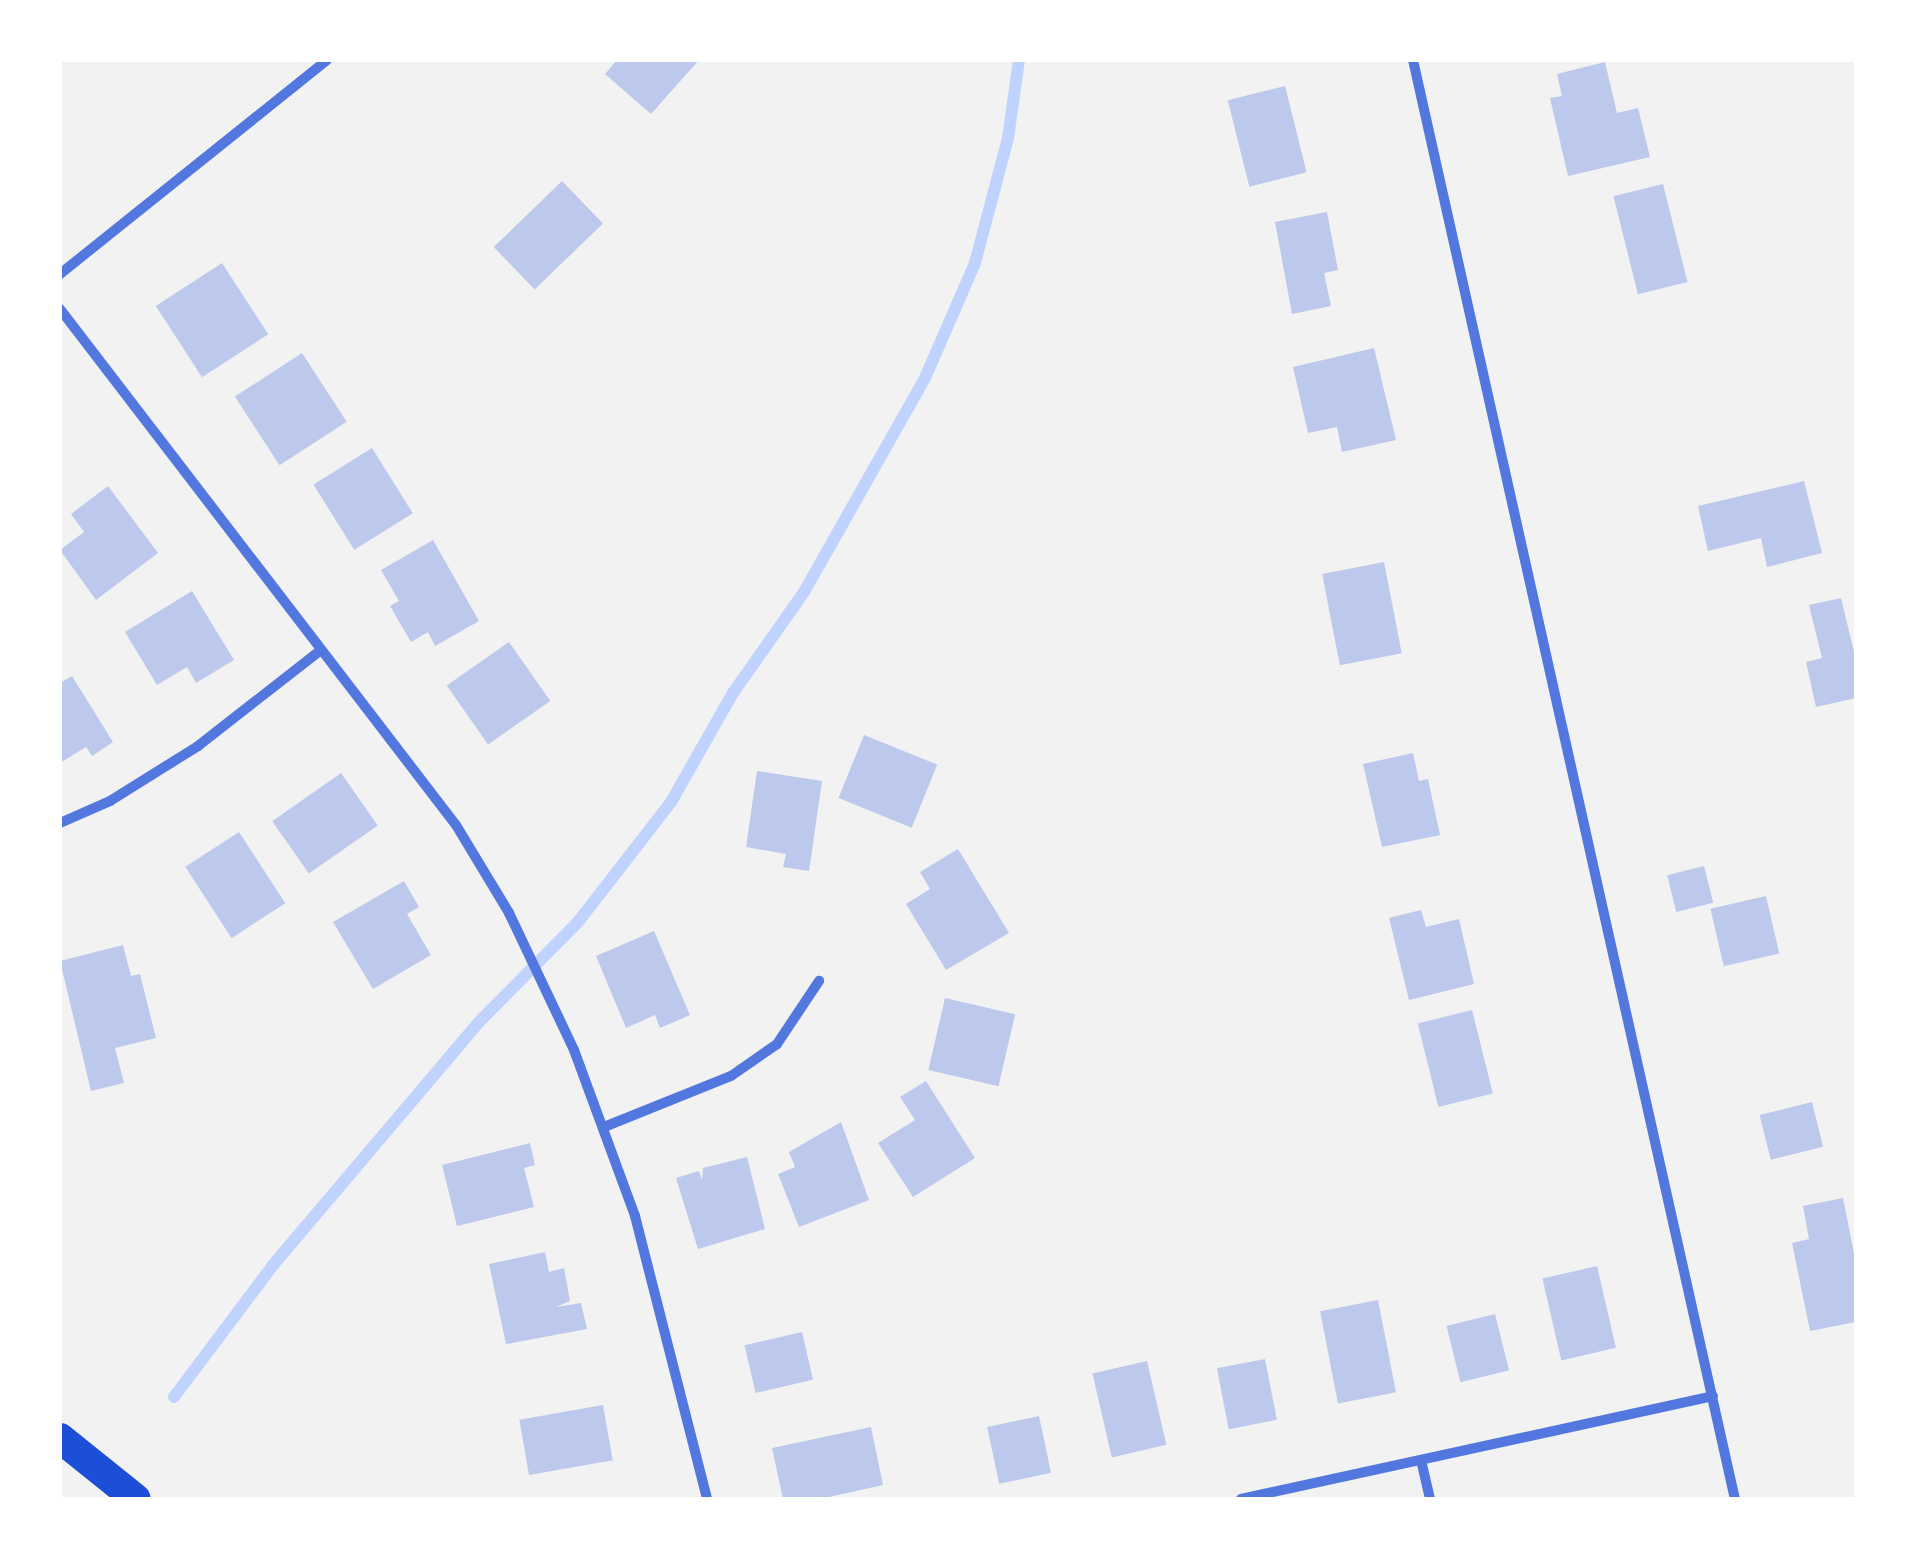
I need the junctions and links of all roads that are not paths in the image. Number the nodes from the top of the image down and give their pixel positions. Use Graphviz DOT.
graph roads {
  1 [pos="326,60"];
  2 [pos="1413,60"];
  3 [pos="60,274"];
  4 [pos="60,309"];
  5 [pos="322,650"];
  6 [pos="60,822"];
  7 [pos="819,981"];
  8 [pos="604,1127"];
  9 [pos="1713,1396"];
  10 [pos="60,1438"];
  11 [pos="1421,1460"];
  12 [pos="136,1499"];
  13 [pos="707,1499"];
  14 [pos="1241,1499"];
  15 [pos="1430,1499"];
  16 [pos="1735,1499"];
  1 -- 3 [label="street"];
  2 -- 9 [label="street"];
  4 -- 5 [label="street"];
  5 -- 6 [label="street"];
  5 -- 8 [label="street"];
  7 -- 8 [label="street"];
  8 -- 13 [label="street"];
  9 -- 11 [label="street"];
  9 -- 16 [label="street"];
  10 -- 12 [label="highway"];
  11 -- 14 [label="street"];
  11 -- 15 [label="street"];
}
